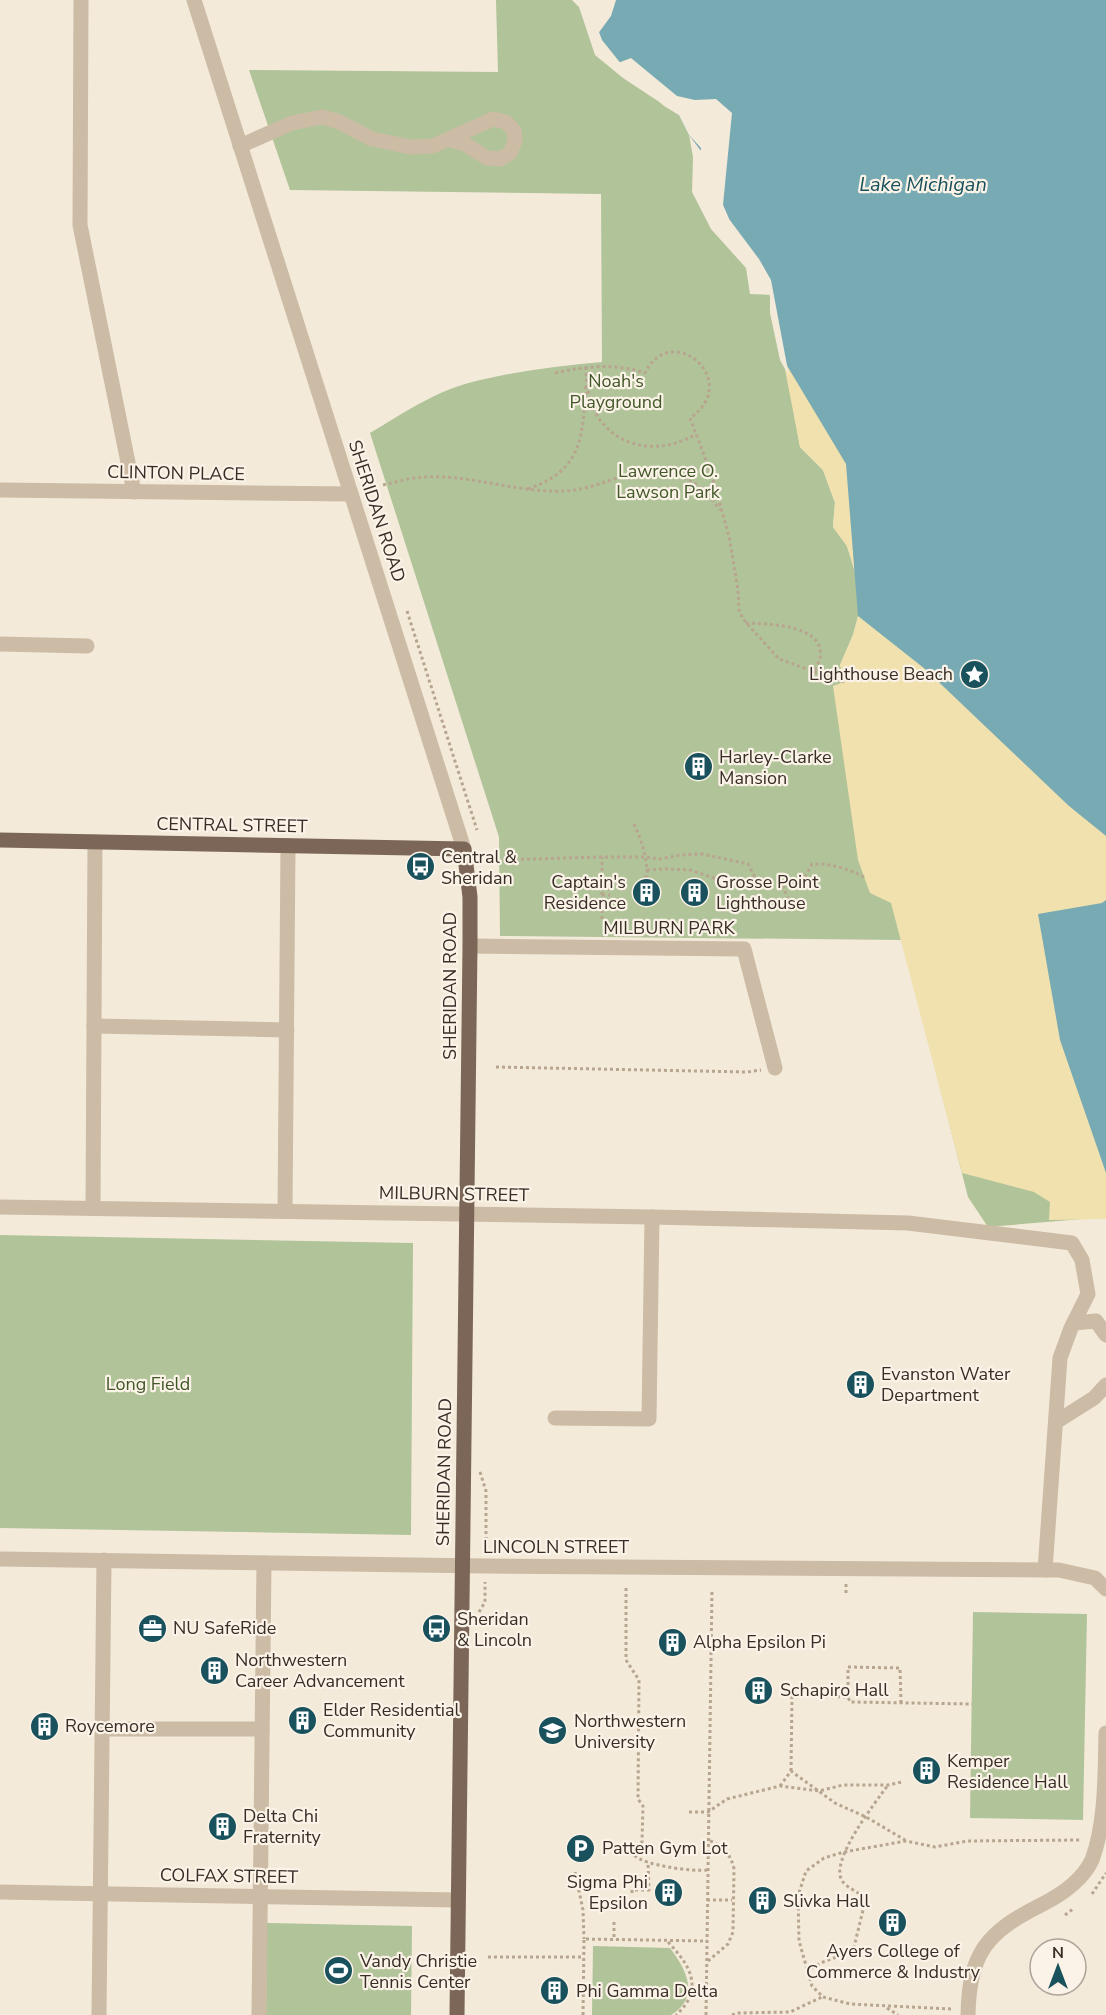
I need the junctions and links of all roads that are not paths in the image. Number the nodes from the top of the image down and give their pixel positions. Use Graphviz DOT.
graph roads {
  1 [pos="81,0"];
  2 [pos="194,0"];
  3 [pos="451,140"];
  4 [pos="240,146"];
  5 [pos="0,490"];
  6 [pos="134,492"];
  7 [pos="351,494"];
  8 [pos="0,644"];
  9 [pos="87,646"];
  10 [pos="0,840"];
  11 [pos="95,842"];
  12 [pos="288,846"];
  13 [pos="464,849"];
  14 [pos="470,946"];
  15 [pos="94,1026"];
  16 [pos="286,1030"];
  17 [pos="776,1068"];
  18 [pos="0,1207"];
  19 [pos="93,1208"];
  20 [pos="285,1211"];
  21 [pos="467,1214"];
  22 [pos="652,1217"];
  23 [pos="1074,1323"];
  24 [pos="1106,1335"];
  25 [pos="1106,1385"];
  26 [pos="1100,1401"];
  27 [pos="555,1418"];
  28 [pos="1056,1422"];
  29 [pos="0,1558"];
  30 [pos="104,1560"];
  31 [pos="264,1563"];
  32 [pos="462,1566"];
  33 [pos="1045,1570"];
  34 [pos="1106,1589"];
  35 [pos="102,1729"];
  36 [pos="262,1729"];
  37 [pos="1106,1733"];
  38 [pos="0,1892"];
  39 [pos="100,1894"];
  40 [pos="260,1896"];
  41 [pos="458,1900"];
  42 [pos="99,2015"];
  43 [pos="259,2015"];
  44 [pos="457,2015"];
  45 [pos="968,2015"];
  1 -- 6 [label="street"];
  2 -- 4 [label="street, SHERIDAN ROAD"];
  3 -- 4 [label="street"];
  4 -- 7 [label="street, SHERIDAN ROAD"];
  5 -- 6 [label="street, CLINTON PLACE"];
  6 -- 7 [label="street, CLINTON PLACE"];
  7 -- 13 [label="street, SHERIDAN ROAD"];
  8 -- 9 [label="street"];
  10 -- 11 [label="main road, CENTRAL STREET"];
  11 -- 12 [label="main road, CENTRAL STREET"];
  11 -- 15 [label="street"];
  12 -- 13 [label="main road, CENTRAL STREET"];
  12 -- 16 [label="street"];
  13 -- 14 [label="main road, SHERIDAN ROAD"];
  14 -- 17 [label="street, MILBURN PARK"];
  14 -- 21 [label="main road, SHERIDAN ROAD"];
  15 -- 16 [label="street"];
  15 -- 19 [label="street"];
  16 -- 20 [label="street"];
  18 -- 19 [label="street, MILBURN STREET"];
  19 -- 20 [label="street, MILBURN STREET"];
  20 -- 21 [label="street, MILBURN STREET"];
  21 -- 22 [label="street, MILBURN STREET"];
  21 -- 32 [label="main road, SHERIDAN ROAD"];
  22 -- 23 [label="street, MILBURN STREET"];
  22 -- 27 [label="street"];
  23 -- 24 [label="street"];
  23 -- 28 [label="street"];
  25 -- 26 [label="street"];
  26 -- 28 [label="street"];
  28 -- 33 [label="street"];
  29 -- 30 [label="street, LINCOLN STREET"];
  30 -- 31 [label="street, LINCOLN STREET"];
  30 -- 35 [label="street"];
  31 -- 32 [label="street, LINCOLN STREET"];
  31 -- 36 [label="street"];
  32 -- 33 [label="street, LINCOLN STREET"];
  32 -- 41 [label="main road, SHERIDAN ROAD"];
  33 -- 34 [label="street, LINCOLN STREET"];
  35 -- 36 [label="street"];
  35 -- 39 [label="street"];
  36 -- 40 [label="street"];
  37 -- 45 [label="street"];
  38 -- 39 [label="street, COLFAX STREET"];
  39 -- 40 [label="street, COLFAX STREET"];
  39 -- 42 [label="street"];
  40 -- 41 [label="street, COLFAX STREET"];
  40 -- 43 [label="street"];
  41 -- 44 [label="main road, SHERIDAN ROAD"];
}
